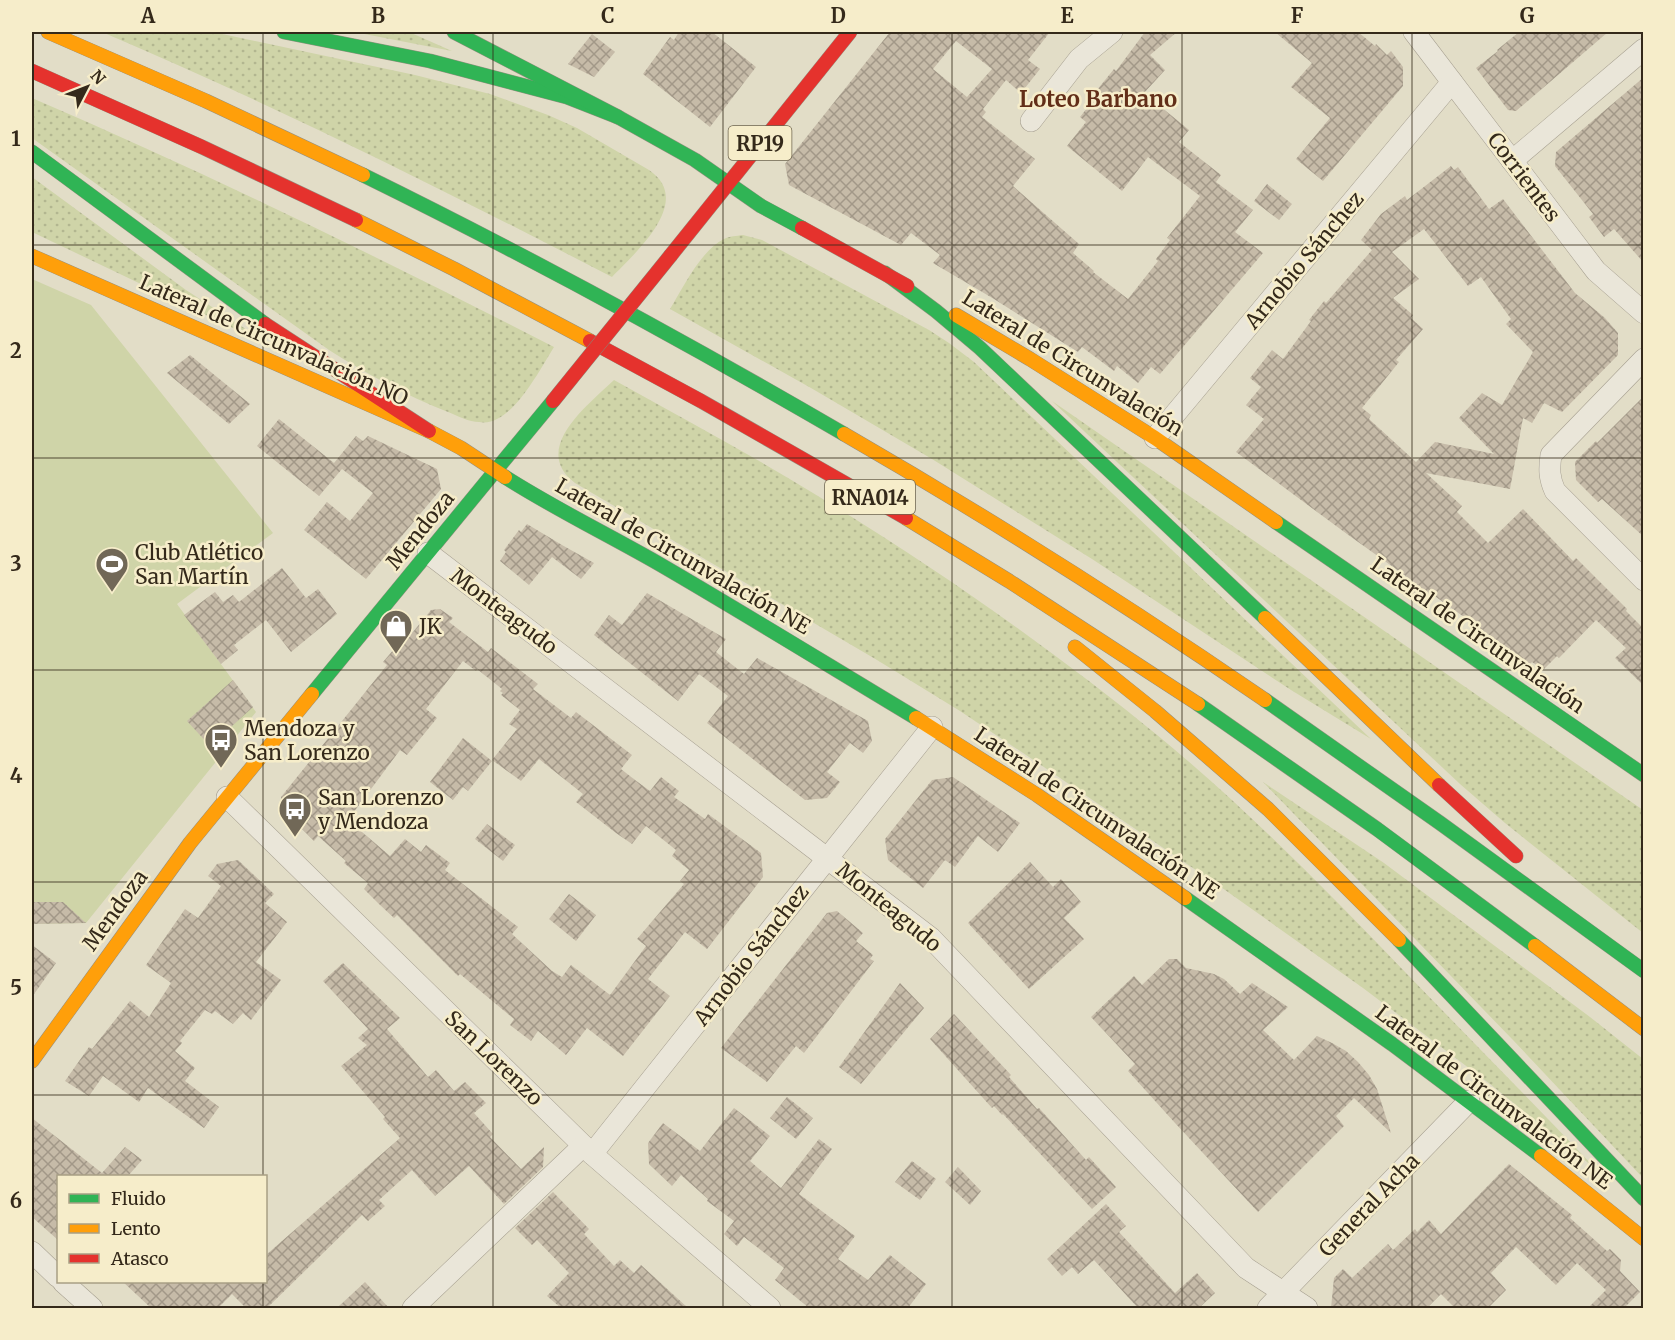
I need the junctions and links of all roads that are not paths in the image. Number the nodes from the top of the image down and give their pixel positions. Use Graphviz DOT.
graph roads {
  1 [pos="48,32"];
  2 [pos="284,32"];
  3 [pos="454,32"];
  4 [pos="850,32"];
  5 [pos="1112,32"];
  6 [pos="1414,32"];
  7 [pos="1644,49"];
  8 [pos="32,71"];
  9 [pos="1452,82"];
  10 [pos="618,117"];
  11 [pos="1031,121"];
  12 [pos="32,152"];
  13 [pos="1512,161"];
  14 [pos="728,183"];
  15 [pos="32,256"];
  16 [pos="885,273"];
  17 [pos="1644,313"];
  18 [pos="1644,359"];
  19 [pos="429,431"];
  20 [pos="1155,438"];
  21 [pos="496,470"];
  22 [pos="914,523"];
  23 [pos="428,553"];
  24 [pos="1644,580"];
  25 [pos="1017,602"];
  26 [pos="1063,638"];
  27 [pos="932,727"];
  28 [pos="1644,775"];
  29 [pos="227,797"];
  30 [pos="827,858"];
  31 [pos="1528,867"];
  32 [pos="1555,890"];
  33 [pos="1644,969"];
  34 [pos="1644,1029"];
  35 [pos="32,1061"];
  36 [pos="1469,1101"];
  37 [pos="588,1150"];
  38 [pos="1644,1199"];
  39 [pos="1644,1239"];
  40 [pos="32,1252"];
  41 [pos="57,1276"];
  42 [pos="65,1283"];
  43 [pos="1284,1293"];
  44 [pos="92,1308"];
  45 [pos="413,1308"];
  46 [pos="770,1308"];
  47 [pos="1269,1308"];
  48 [pos="1307,1308"];
  1 -- 33 [label="main road, RNA014"];
  2 -- 10 [label="main road"];
  3 -- 10 [label="main road, Lateral de Circunvalación"];
  4 -- 14 [label="main road, Mendoza / RP19"];
  5 -- 11 [label="street"];
  6 -- 9 [label="street, Corrientes"];
  7 -- 13 [label="street"];
  8 -- 22 [label="main road, RNA014"];
  9 -- 13 [label="street, Corrientes"];
  9 -- 20 [label="street, Arnobio Sánchez"];
  10 -- 14 [label="main road, Lateral de Circunvalación"];
  12 -- 19 [label="main road"];
  13 -- 17 [label="street, Corrientes"];
  14 -- 16 [label="main road, Lateral de Circunvalación"];
  14 -- 21 [label="main road, Mendoza / RP19, bridge"];
  15 -- 19 [label="main road, Lateral de Circunvalación NO"];
  16 -- 20 [label="main road, Lateral de Circunvalación"];
  16 -- 31 [label="main road"];
  18 -- 24 [label="street"];
  19 -- 21 [label="main road, Lateral de Circunvalación NO"];
  20 -- 28 [label="main road, Lateral de Circunvalación"];
  21 -- 23 [label="main road, Mendoza"];
  21 -- 27 [label="main road, Lateral de Circunvalación NE"];
  22 -- 25 [label="main road"];
  22 -- 34 [label="main road, RNA014"];
  23 -- 29 [label="main road, Mendoza"];
  23 -- 30 [label="street, Monteagudo"];
  26 -- 38 [label="main road"];
  27 -- 30 [label="street, Arnobio Sánchez"];
  27 -- 36 [label="main road, Lateral de Circunvalación NE"];
  29 -- 35 [label="main road, Mendoza"];
  29 -- 37 [label="street, San Lorenzo"];
  30 -- 37 [label="street, Arnobio Sánchez"];
  30 -- 43 [label="street, Monteagudo"];
  32 -- 33 [label="main road"];
  36 -- 39 [label="main road, Lateral de Circunvalación NE"];
  36 -- 43 [label="street, General Acha"];
  37 -- 45 [label="street, Arnobio Sánchez"];
  37 -- 46 [label="street, San Lorenzo"];
  40 -- 41 [label="street"];
  42 -- 44 [label="street"];
  43 -- 47 [label="street, General Acha"];
  43 -- 48 [label="street, Monteagudo"];
}
